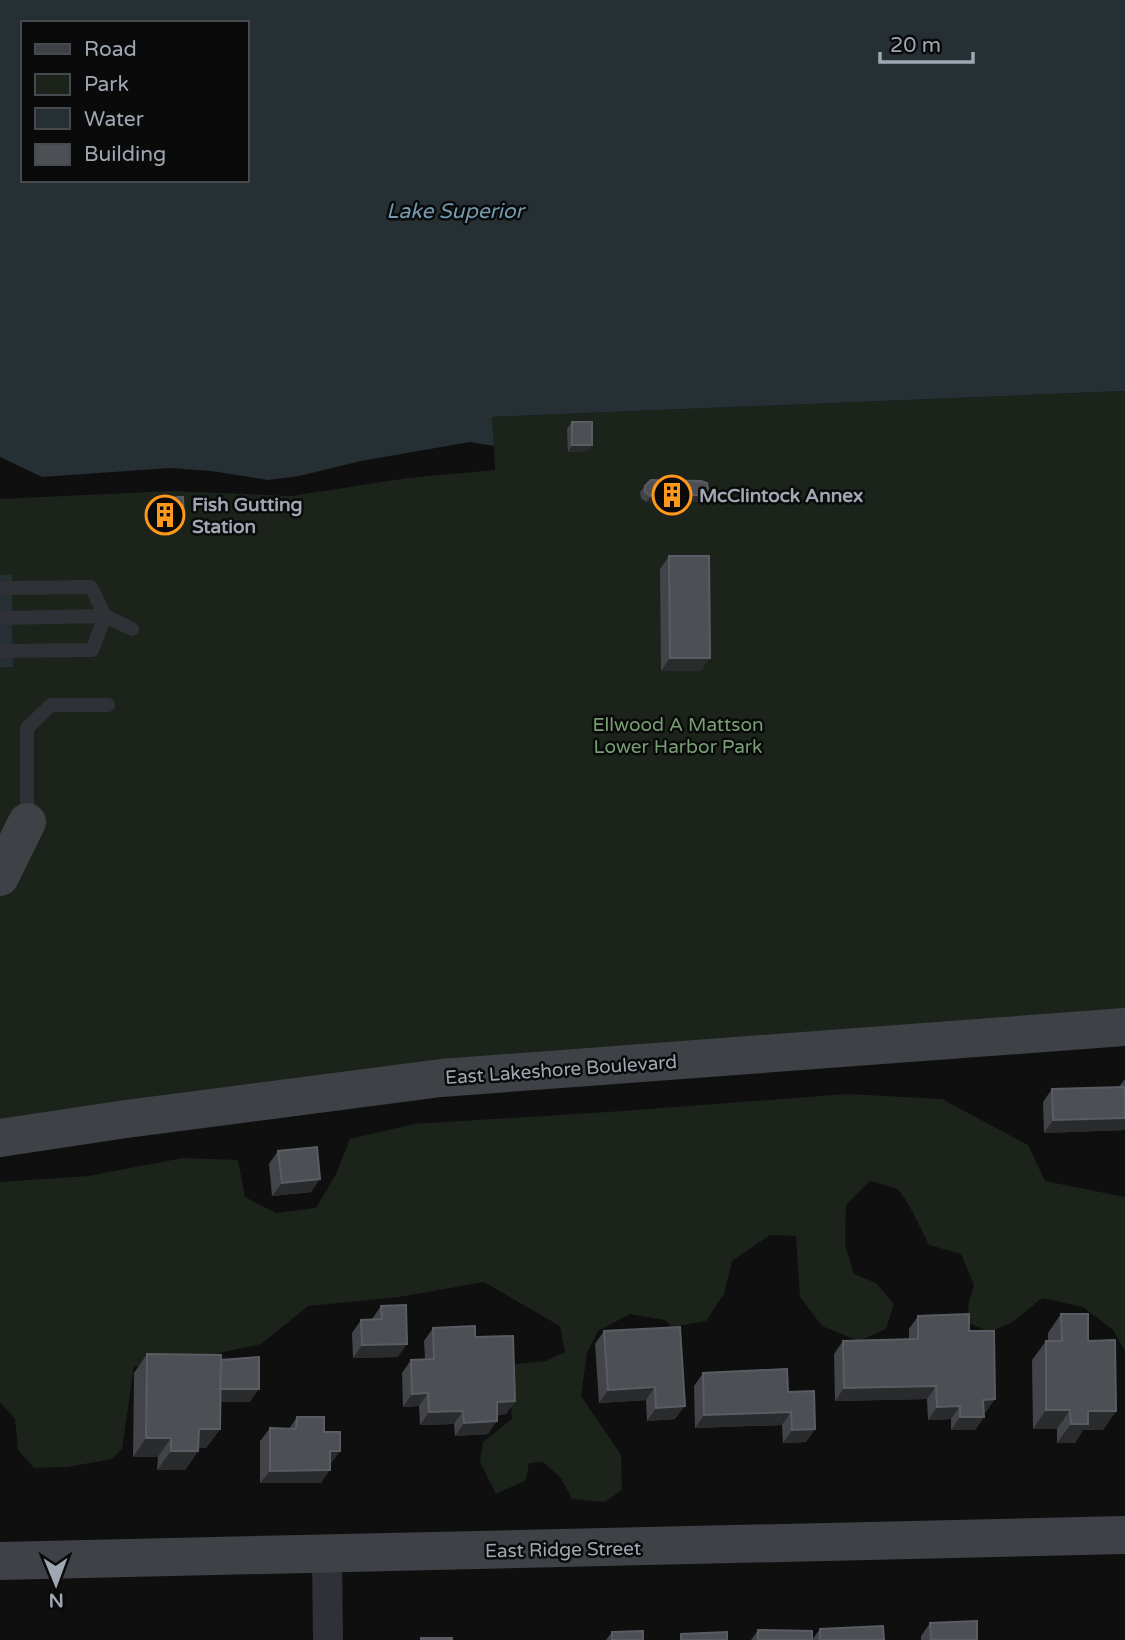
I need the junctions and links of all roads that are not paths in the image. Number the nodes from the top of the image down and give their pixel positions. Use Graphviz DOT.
graph roads {
  1 [pos="0,588"];
  2 [pos="105,616"];
  3 [pos="0,618"];
  4 [pos="132,629"];
  5 [pos="0,652"];
  6 [pos="108,705"];
  7 [pos="27,822"];
  8 [pos="0,877"];
  9 [pos="1125,1027"];
  10 [pos="0,1138"];
  11 [pos="1125,1535"];
  12 [pos="327,1555"];
  13 [pos="0,1561"];
  14 [pos="328,1640"];
  1 -- 2 [label="lane"];
  2 -- 3 [label="lane"];
  2 -- 4 [label="lane"];
  2 -- 5 [label="lane"];
  6 -- 7 [label="lane"];
  7 -- 8 [label="street"];
  9 -- 10 [label="street, East Lakeshore Boulevard"];
  11 -- 12 [label="street, East Ridge Street"];
  12 -- 13 [label="street, East Ridge Street"];
  12 -- 14 [label="street"];
}
